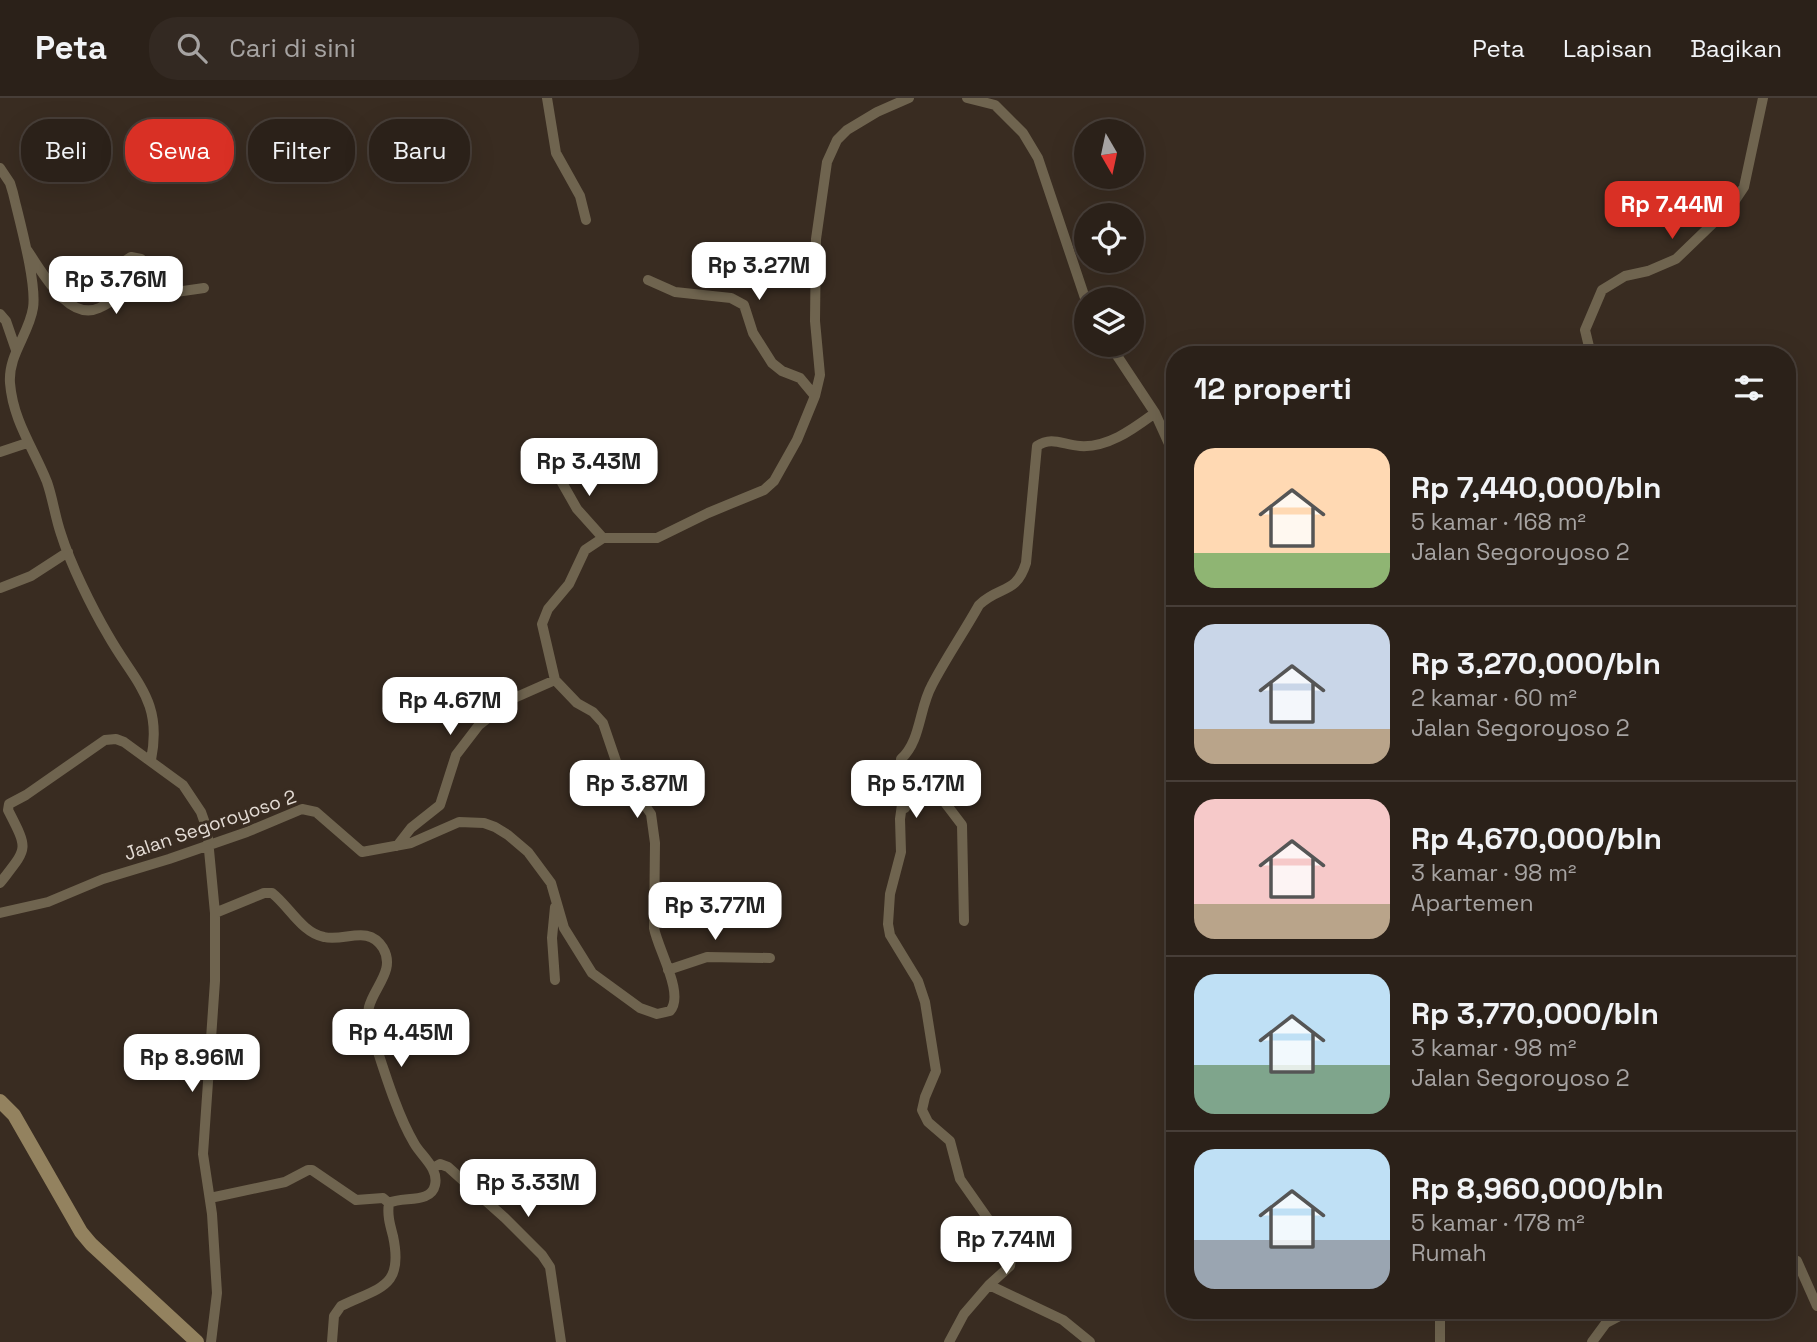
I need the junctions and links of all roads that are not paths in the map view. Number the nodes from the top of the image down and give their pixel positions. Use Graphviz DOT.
graph roads {
  1 [pos="547,98"];
  2 [pos="909,98"];
  3 [pos="967,98"];
  4 [pos="1763,98"];
  5 [pos="992,102"];
  6 [pos="0,167"];
  7 [pos="586,220"];
  8 [pos="25,247"];
  9 [pos="648,280"];
  10 [pos="1081,287"];
  11 [pos="204,288"];
  12 [pos="0,314"];
  13 [pos="1589,346"];
  14 [pos="16,350"];
  15 [pos="1118,357"];
  16 [pos="815,396"];
  17 [pos="1155,414"];
  18 [pos="1166,438"];
  19 [pos="27,443"];
  20 [pos="0,452"];
  21 [pos="556,471"];
  22 [pos="603,538"];
  23 [pos="68,552"];
  24 [pos="0,587"];
  25 [pos="555,680"];
  26 [pos="151,760"];
  27 [pos="900,819"];
  28 [pos="208,846"];
  29 [pos="397,846"];
  30 [pos="0,883"];
  31 [pos="557,900"];
  32 [pos="0,913"];
  33 [pos="215,913"];
  34 [pos="964,921"];
  35 [pos="770,958"];
  36 [pos="668,970"];
  37 [pos="555,980"];
  38 [pos="0,1101"];
  39 [pos="433,1168"];
  40 [pos="209,1198"];
  41 [pos="389,1203"];
  42 [pos="1796,1261"];
  43 [pos="989,1285"];
  44 [pos="1817,1306"];
  45 [pos="1440,1319"];
  46 [pos="1612,1319"];
  47 [pos="197,1342"];
  48 [pos="211,1342"];
  49 [pos="332,1342"];
  50 [pos="561,1342"];
  51 [pos="949,1342"];
  52 [pos="1090,1342"];
  53 [pos="1440,1342"];
  54 [pos="1592,1342"];
  1 -- 7 [label="street"];
  2 -- 16 [label="street"];
  3 -- 5 [label="street"];
  4 -- 13 [label="street"];
  5 -- 10 [label="street"];
  6 -- 8 [label="street"];
  8 -- 11 [label="street"];
  8 -- 14 [label="street"];
  9 -- 16 [label="street"];
  12 -- 14 [label="street"];
  14 -- 19 [label="street"];
  15 -- 17 [label="street"];
  16 -- 22 [label="street"];
  17 -- 18 [label="street"];
  17 -- 27 [label="street"];
  19 -- 20 [label="street"];
  19 -- 23 [label="street"];
  21 -- 22 [label="street"];
  22 -- 25 [label="street"];
  23 -- 24 [label="street"];
  23 -- 26 [label="street"];
  25 -- 29 [label="street"];
  25 -- 36 [label="street, Jalan Segoroyoso 2"];
  26 -- 28 [label="street"];
  26 -- 30 [label="street"];
  27 -- 34 [label="street"];
  27 -- 43 [label="street"];
  28 -- 29 [label="street, Jalan Segoroyoso 2"];
  28 -- 32 [label="street, Jalan Segoroyoso 2"];
  28 -- 33 [label="street"];
  29 -- 31 [label="street, Jalan Segoroyoso 2"];
  31 -- 36 [label="street, Jalan Segoroyoso 2"];
  31 -- 37 [label="street"];
  33 -- 39 [label="street"];
  33 -- 40 [label="street"];
  35 -- 36 [label="street"];
  38 -- 47 [label="main road"];
  39 -- 41 [label="street"];
  39 -- 50 [label="street"];
  40 -- 41 [label="street"];
  40 -- 48 [label="street"];
  41 -- 49 [label="street"];
  42 -- 44 [label="street"];
  43 -- 51 [label="street"];
  43 -- 52 [label="street"];
  45 -- 53 [label="street"];
  46 -- 54 [label="street"];
}
